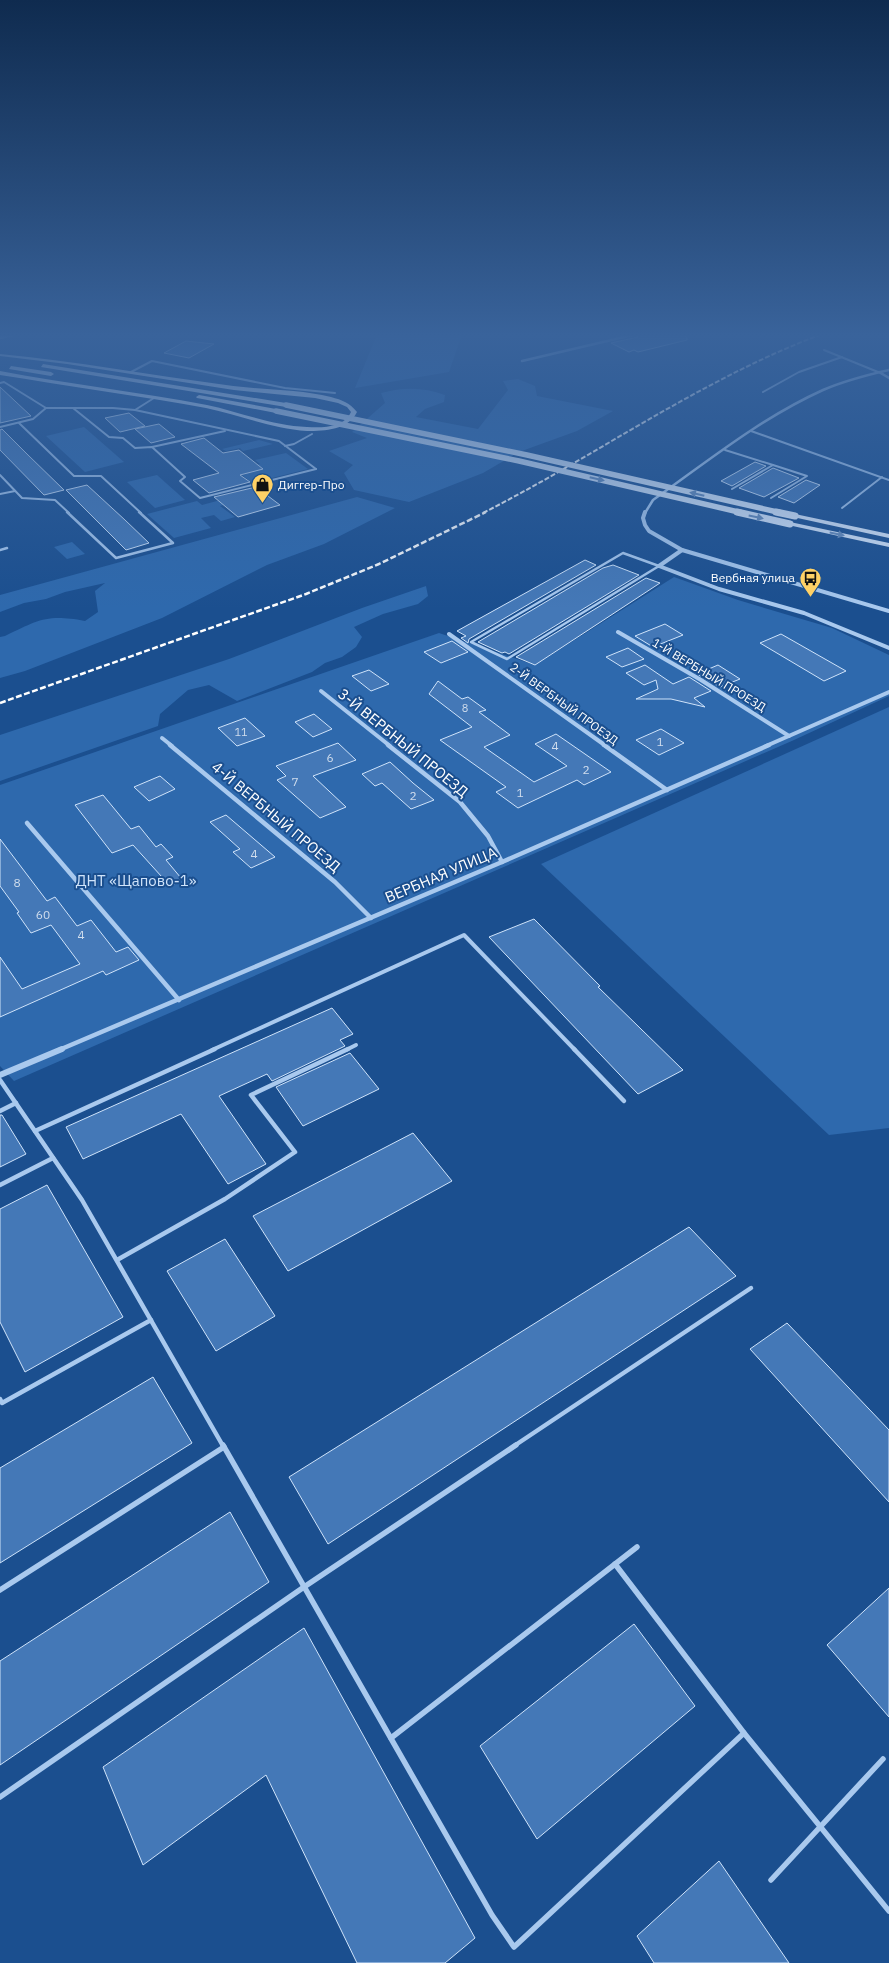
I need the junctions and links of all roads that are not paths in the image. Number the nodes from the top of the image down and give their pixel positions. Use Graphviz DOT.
graph roads {
  1 [pos="22,426"];
  2 [pos="95,426"];
  3 [pos="208,426"];
  4 [pos="287,426"];
  5 [pos="335,426"];
  6 [pos="347,426"];
  7 [pos="387,426"];
  8 [pos="761,426"];
  9 [pos="228,430"];
  10 [pos="752,431"];
  11 [pos="312,434"];
  12 [pos="285,446"];
  13 [pos="152,447"];
  14 [pos="725,450"];
  15 [pos="773,465"];
  16 [pos="0,475"];
  17 [pos="882,477"];
  18 [pos="889,480"];
  19 [pos="732,489"];
  20 [pos="15,490"];
  21 [pos="0,494"];
  22 [pos="771,498"];
  23 [pos="842,508"];
  24 [pos="889,536"];
  25 [pos="889,545"];
  26 [pos="7,548"];
  27 [pos="0,550"];
  28 [pos="682,550"];
  29 [pos="659,566"];
  30 [pos="889,611"];
  31 [pos="618,632"];
  32 [pos="449,634"];
  33 [pos="889,648"];
  34 [pos="321,691"];
  35 [pos="889,692"];
  36 [pos="790,736"];
  37 [pos="162,738"];
  38 [pos="666,790"];
  39 [pos="27,823"];
  40 [pos="502,862"];
  41 [pos="371,918"];
  42 [pos="179,1000"];
  43 [pos="356,1045"];
  44 [pos="0,1075"];
  45 [pos="0,1080"];
  46 [pos="624,1101"];
  47 [pos="16,1103"];
  48 [pos="0,1111"];
  49 [pos="35,1131"];
  50 [pos="53,1158"];
  51 [pos="0,1185"];
  52 [pos="117,1260"];
  53 [pos="751,1288"];
  54 [pos="152,1320"];
  55 [pos="0,1399"];
  56 [pos="224,1447"];
  57 [pos="638,1547"];
  58 [pos="615,1564"];
  59 [pos="304,1587"];
  60 [pos="0,1590"];
  61 [pos="744,1732"];
  62 [pos="390,1738"];
  63 [pos="883,1759"];
  64 [pos="0,1797"];
  65 [pos="820,1827"];
  66 [pos="771,1880"];
  67 [pos="889,1911"];
  1 -- 20 [label="lane"];
  2 -- 13 [label="lane"];
  3 -- 9 [label="lane"];
  4 -- 5 [label="main road"];
  6 -- 25 [label="main road, one-way, bridge"];
  24 -- 7 [label="main road, one-way, bridge"];
  8 -- 10 [label="street"];
  9 -- 12 [label="lane"];
  9 -- 13 [label="lane"];
  10 -- 14 [label="street"];
  10 -- 17 [label="lane"];
  11 -- 12 [label="lane"];
  12 -- 13 [label="lane"];
  14 -- 15 [label="lane"];
  14 -- 28 [label="street"];
  15 -- 19 [label="lane"];
  15 -- 22 [label="lane"];
  16 -- 20 [label="lane"];
  17 -- 18 [label="lane"];
  17 -- 23 [label="lane"];
  20 -- 21 [label="lane"];
  26 -- 27 [label="lane"];
  28 -- 29 [label="street"];
  28 -- 30 [label="street"];
  29 -- 29 [label="lane"];
  29 -- 33 [label="street"];
  31 -- 36 [label="street, 1-Й ВЕРБНЫЙ ПРОЕЗД"];
  32 -- 38 [label="street, 2-Й ВЕРБНЫЙ ПРОЕЗД"];
  34 -- 40 [label="street, 3-Й ВЕРБНЫЙ ПРОЕЗД"];
  35 -- 36 [label="street, ВЕРБНАЯ УЛИЦА"];
  36 -- 38 [label="street, ВЕРБНАЯ УЛИЦА"];
  37 -- 41 [label="street, 4-Й ВЕРБНЫЙ ПРОЕЗД"];
  38 -- 40 [label="street, ВЕРБНАЯ УЛИЦА"];
  39 -- 42 [label="street"];
  40 -- 41 [label="street, ВЕРБНАЯ УЛИЦА"];
  41 -- 42 [label="street, ВЕРБНАЯ УЛИЦА"];
  42 -- 44 [label="street, ВЕРБНАЯ УЛИЦА"];
  43 -- 52 [label="lane"];
  45 -- 47 [label="lane"];
  46 -- 49 [label="lane"];
  47 -- 48 [label="lane"];
  47 -- 49 [label="lane"];
  49 -- 50 [label="lane"];
  50 -- 51 [label="lane"];
  50 -- 52 [label="lane"];
  52 -- 54 [label="lane"];
  53 -- 59 [label="lane"];
  54 -- 55 [label="lane"];
  54 -- 56 [label="lane"];
  56 -- 59 [label="lane"];
  56 -- 60 [label="lane"];
  57 -- 58 [label="lane"];
  58 -- 61 [label="lane"];
  58 -- 62 [label="lane"];
  59 -- 62 [label="lane"];
  59 -- 64 [label="lane"];
  61 -- 62 [label="lane"];
  61 -- 65 [label="lane"];
  63 -- 65 [label="lane"];
  65 -- 66 [label="lane"];
  65 -- 67 [label="lane"];
}
